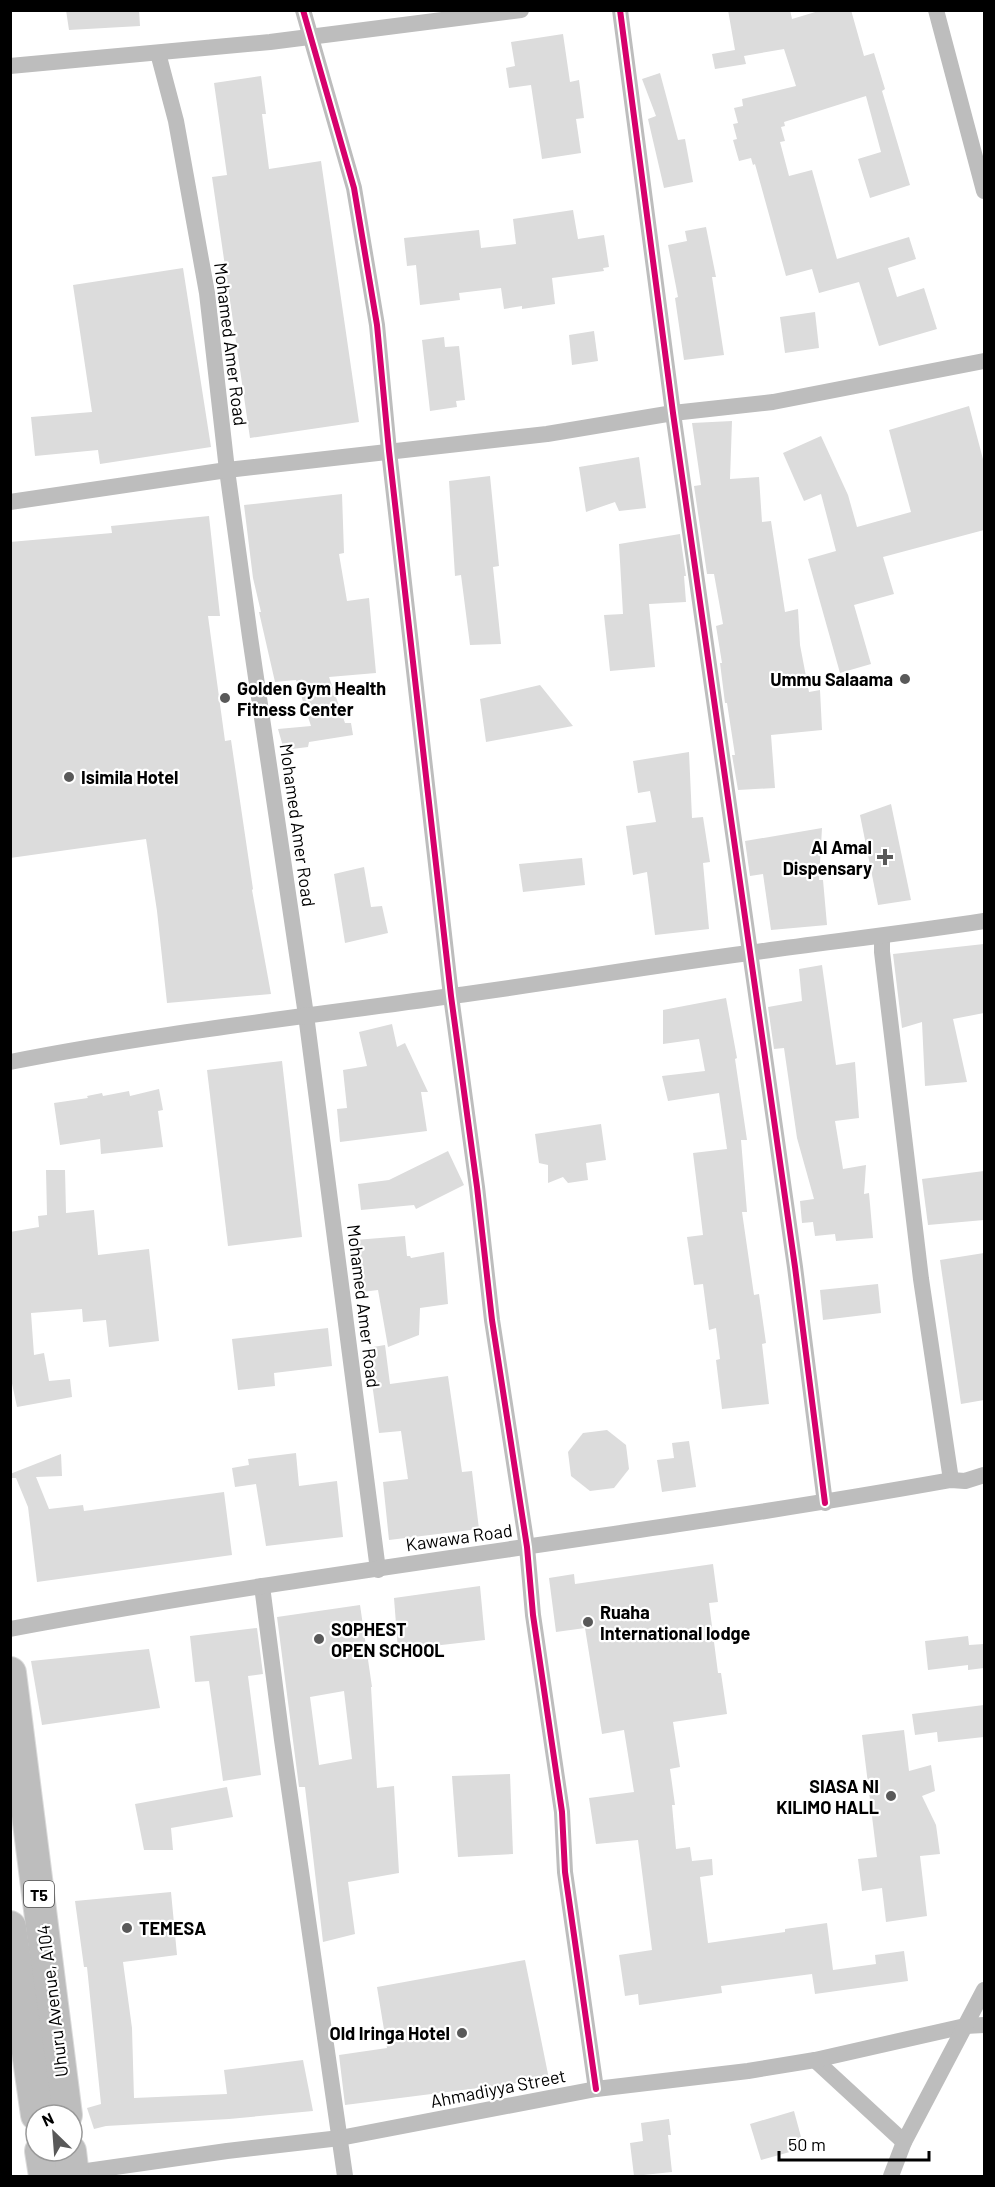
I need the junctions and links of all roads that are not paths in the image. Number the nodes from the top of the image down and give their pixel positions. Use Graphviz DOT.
graph roads {
  1 [pos="303,10"];
  2 [pos="521,10"];
  3 [pos="620,10"];
  4 [pos="936,10"];
  5 [pos="309,37"];
  6 [pos="158,52"];
  7 [pos="10,66"];
  8 [pos="984,191"];
  9 [pos="984,362"];
  10 [pos="673,413"];
  11 [pos="389,451"];
  12 [pos="228,470"];
  13 [pos="10,502"];
  14 [pos="984,921"];
  15 [pos="882,936"];
  16 [pos="749,953"];
  17 [pos="451,996"];
  18 [pos="306,1015"];
  19 [pos="10,1062"];
  20 [pos="984,1475"];
  21 [pos="951,1480"];
  22 [pos="825,1503"];
  23 [pos="527,1547"];
  24 [pos="378,1570"];
  25 [pos="262,1586"];
  26 [pos="10,1629"];
  27 [pos="10,1673"];
  28 [pos="10,1927"];
  29 [pos="984,1990"];
  30 [pos="984,2025"];
  31 [pos="965,2026"];
  32 [pos="815,2060"];
  33 [pos="596,2089"];
  34 [pos="35,2103"];
  35 [pos="64,2103"];
  36 [pos="340,2138"];
  37 [pos="904,2142"];
  38 [pos="65,2169"];
  39 [pos="345,2176"];
  40 [pos="891,2176"];
  1 -- 5 [label="street"];
  2 -- 5 [label="street"];
  3 -- 10 [label="street"];
  4 -- 8 [label="street"];
  5 -- 6 [label="street"];
  5 -- 11 [label="street"];
  6 -- 7 [label="street"];
  6 -- 12 [label="street, Mohamed Amer Road"];
  9 -- 10 [label="street"];
  10 -- 11 [label="street"];
  10 -- 16 [label="street"];
  11 -- 12 [label="street"];
  11 -- 17 [label="street"];
  12 -- 13 [label="street"];
  12 -- 18 [label="street, Mohamed Amer Road"];
  14 -- 15 [label="street"];
  15 -- 16 [label="street"];
  15 -- 21 [label="street"];
  16 -- 17 [label="street"];
  16 -- 22 [label="street"];
  17 -- 18 [label="street"];
  17 -- 23 [label="street"];
  18 -- 19 [label="street"];
  18 -- 24 [label="street, Mohamed Amer Road"];
  20 -- 21 [label="street, Kawawa Road"];
  21 -- 22 [label="street, Kawawa Road"];
  22 -- 23 [label="street, Kawawa Road"];
  23 -- 24 [label="street, Kawawa Road"];
  23 -- 33 [label="street"];
  24 -- 25 [label="street, Kawawa Road"];
  25 -- 26 [label="street, Kawawa Road"];
  25 -- 36 [label="street"];
  27 -- 35 [label="highway, Uhuru Avenue, A104 / T5"];
  28 -- 34 [label="highway, Uhuru Avenue, A104 / T5"];
  29 -- 31 [label="street"];
  30 -- 31 [label="street, Ahmadiyya Street"];
  31 -- 32 [label="street, Ahmadiyya Street"];
  31 -- 37 [label="street"];
  32 -- 33 [label="street, Ahmadiyya Street"];
  32 -- 37 [label="street"];
  33 -- 36 [label="street, Ahmadiyya Street"];
  36 -- 38 [label="street, Ahmadiyya Street"];
  36 -- 39 [label="street"];
  37 -- 40 [label="street"];
}
